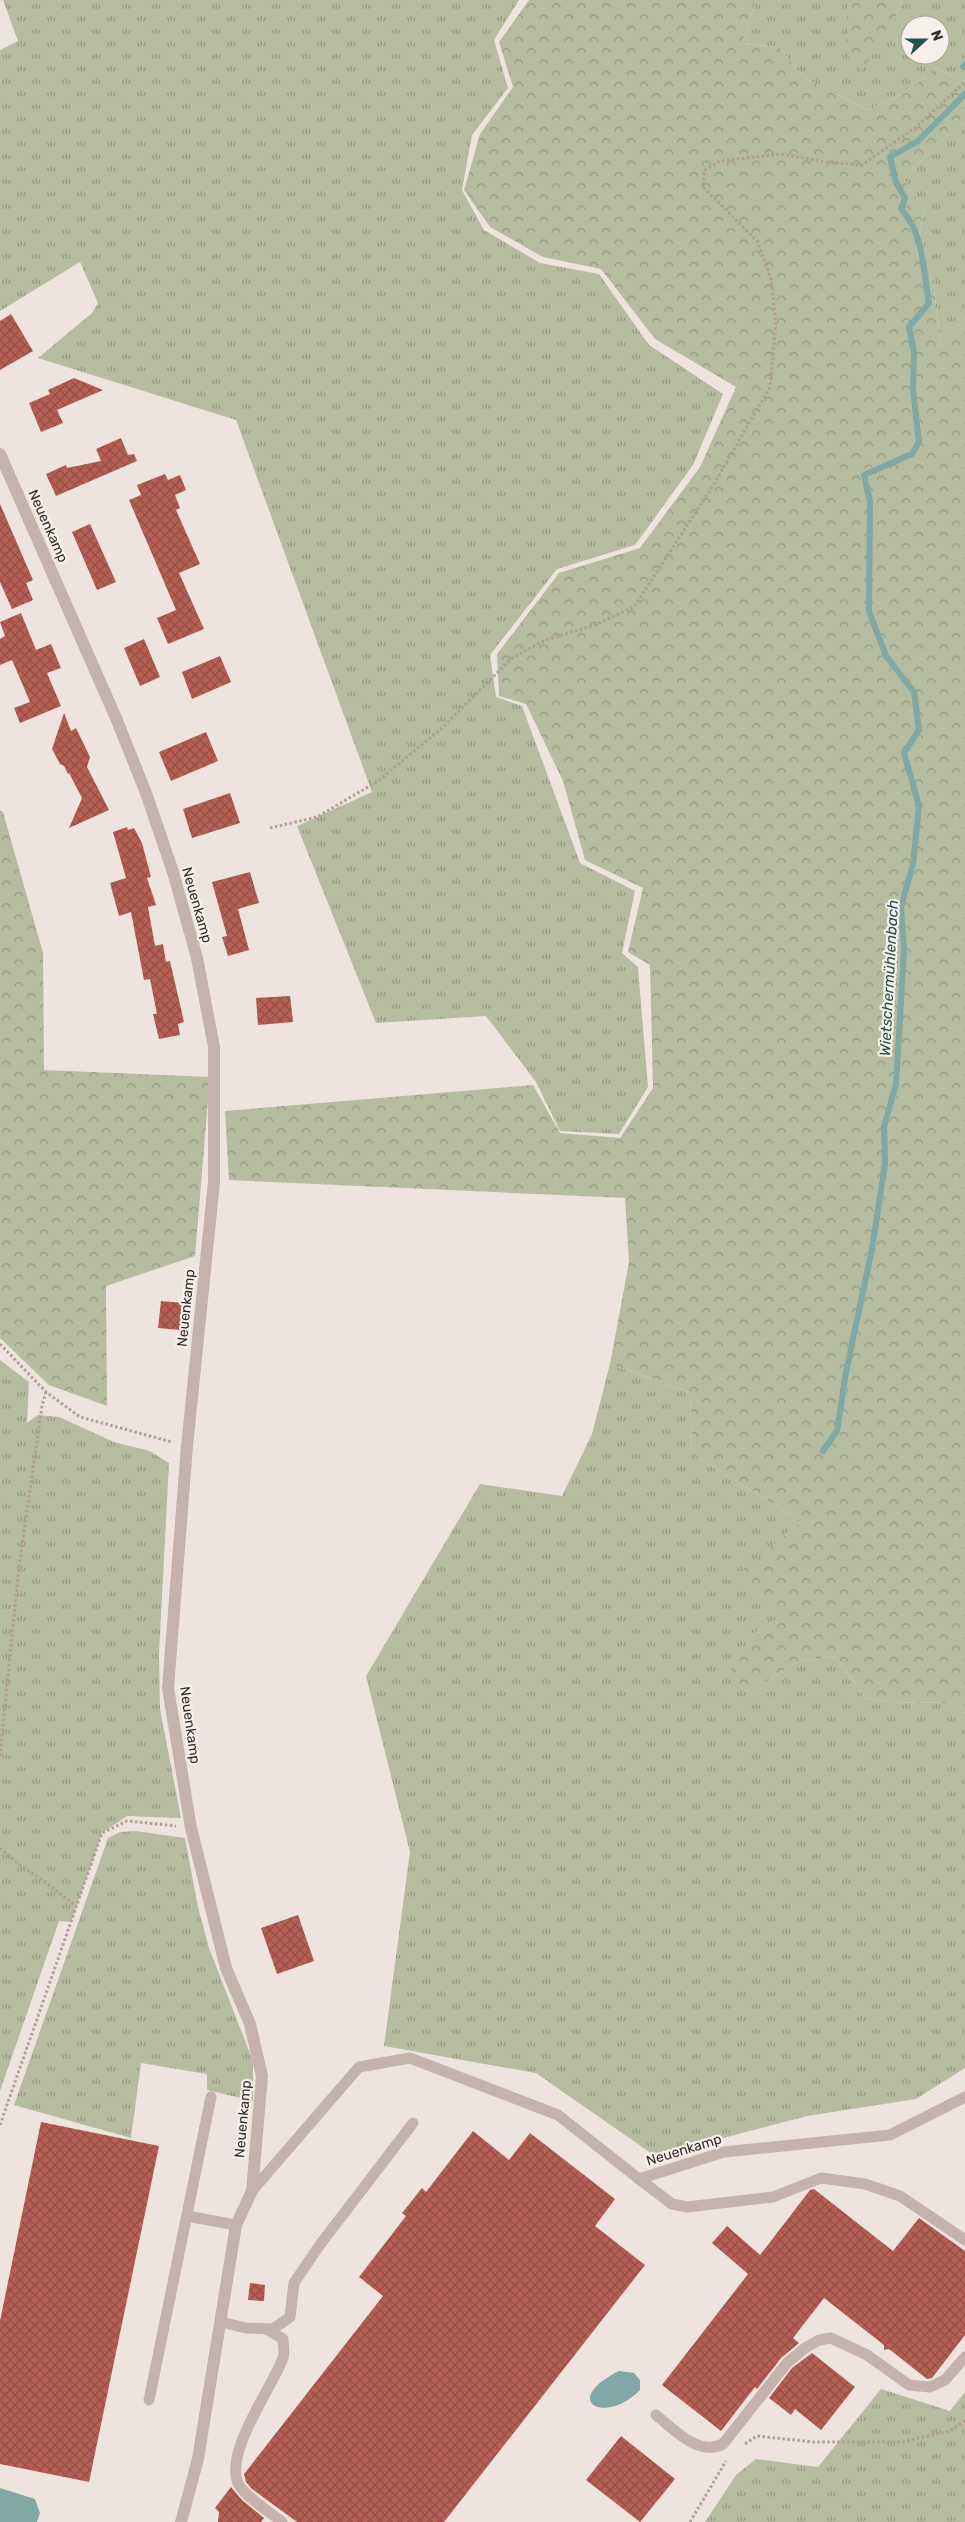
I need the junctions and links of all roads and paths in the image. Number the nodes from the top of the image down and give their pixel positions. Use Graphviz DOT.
graph roads {
  1 [pos="965,82"];
  2 [pos="0,454"];
  3 [pos="270,828"];
  4 [pos="0,1344"];
  5 [pos="46,1392"];
  6 [pos="187,1446"];
  7 [pos="0,1756"];
  8 [pos="191,1828"];
  9 [pos="0,1848"];
  10 [pos="76,1906"];
  11 [pos="211,2097"];
  12 [pos="965,2098"];
  13 [pos="413,2123"];
  14 [pos="0,2125"];
  15 [pos="640,2179"];
  16 [pos="252,2191"];
  17 [pos="187,2216"];
  18 [pos="236,2225"];
  19 [pos="965,2240"];
  20 [pos="221,2322"];
  21 [pos="266,2329"];
  22 [pos="965,2357"];
  23 [pos="149,2400"];
  24 [pos="656,2415"];
  25 [pos="965,2421"];
  26 [pos="737,2448"];
  27 [pos="730,2452"];
  28 [pos="181,2522"];
  29 [pos="282,2522"];
  30 [pos="690,2522"];
  1 -- 3 [label="path"];
  2 -- 6 [label="street, Neuenkamp"];
  4 -- 5 [label="path"];
  5 -- 6 [label="path"];
  5 -- 7 [label="path"];
  6 -- 8 [label="street, Neuenkamp"];
  8 -- 10 [label="path"];
  8 -- 16 [label="street, Neuenkamp"];
  9 -- 10 [label="path"];
  10 -- 14 [label="path"];
  11 -- 17 [label="lane"];
  12 -- 15 [label="lane, Neuenkamp"];
  13 -- 21 [label="lane"];
  15 -- 16 [label="lane, Neuenkamp"];
  15 -- 19 [label="lane"];
  16 -- 18 [label="street, Neuenkamp"];
  17 -- 18 [label="lane"];
  17 -- 23 [label="lane"];
  18 -- 20 [label="street, Neuenkamp"];
  20 -- 21 [label="lane"];
  20 -- 28 [label="street, Neuenkamp"];
  21 -- 29 [label="lane"];
  22 -- 24 [label="lane"];
  25 -- 26 [label="path"];
  27 -- 30 [label="path"];
}
